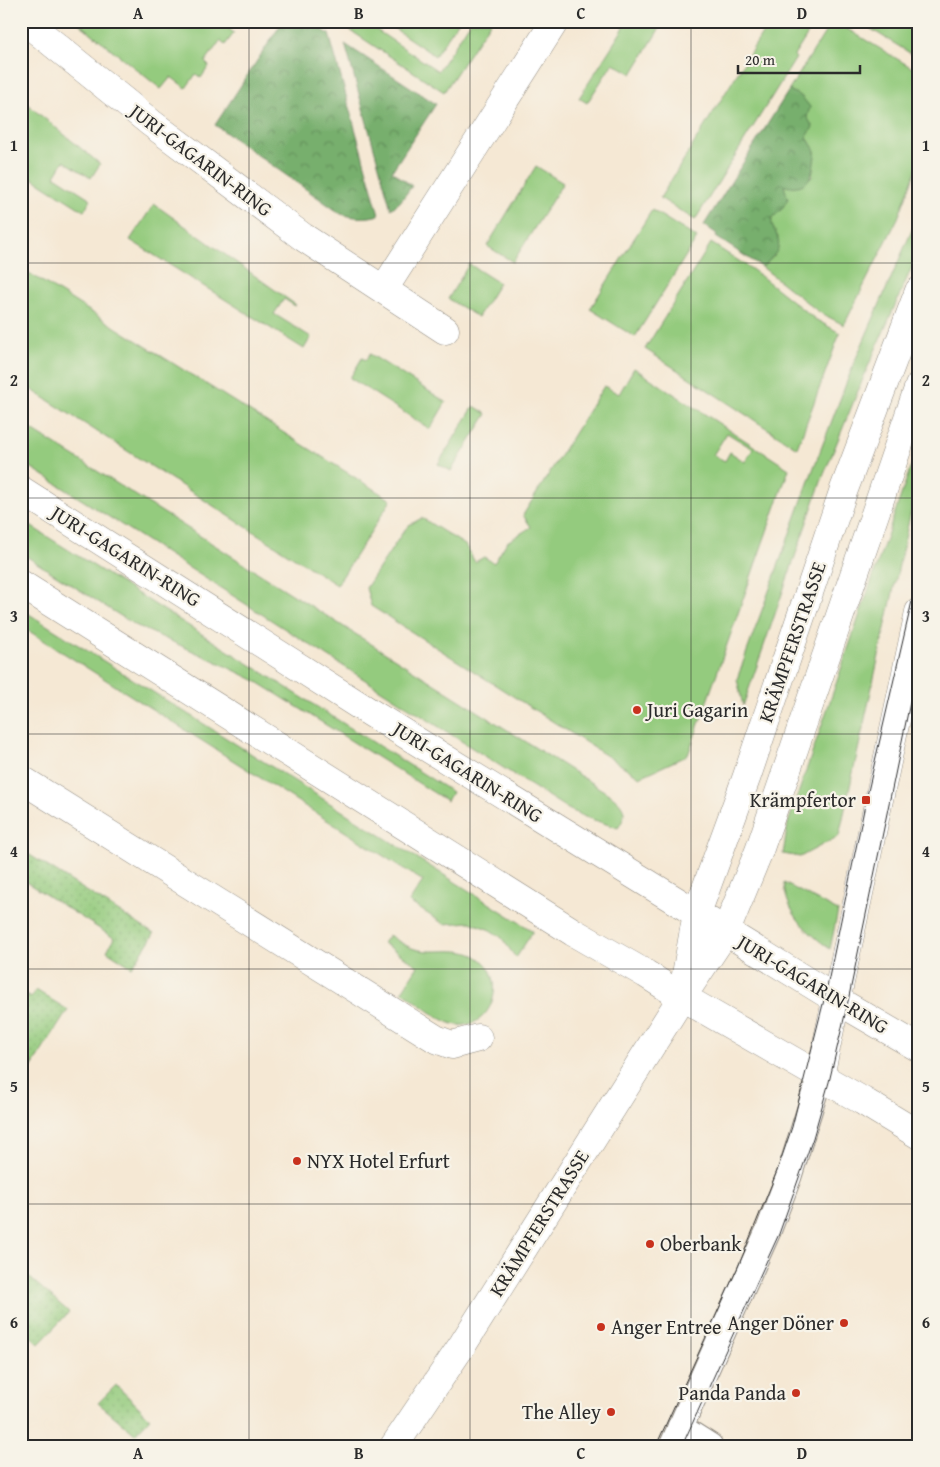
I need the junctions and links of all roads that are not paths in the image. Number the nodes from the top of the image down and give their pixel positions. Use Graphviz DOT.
graph roads {
  1 [pos="25,21"];
  2 [pos="555,21"];
  3 [pos="384,289"];
  4 [pos="919,291"];
  5 [pos="445,330"];
  6 [pos="919,386"];
  7 [pos="21,490"];
  8 [pos="21,584"];
  9 [pos="919,612"];
  10 [pos="21,779"];
  11 [pos="697,913"];
  12 [pos="726,931"];
  13 [pos="682,997"];
  14 [pos="837,1000"];
  15 [pos="478,1038"];
  16 [pos="919,1048"];
  17 [pos="820,1076"];
  18 [pos="919,1135"];
  19 [pos="676,1436"];
  20 [pos="394,1446"];
  21 [pos="710,1446"];
  1 -- 3 [label="street, JURI-GAGARIN-RING"];
  2 -- 3 [label="street"];
  3 -- 5 [label="street, JURI-GAGARIN-RING"];
  4 -- 11 [label="street, KRÄMPFERSTRASSE"];
  6 -- 12 [label="street, KRÄMPFERSTRASSE"];
  7 -- 11 [label="street, JURI-GAGARIN-RING"];
  8 -- 13 [label="street"];
  9 -- 14 [label="street"];
  10 -- 15 [label="street"];
  11 -- 12 [label="street, JURI-GAGARIN-RING"];
  11 -- 13 [label="street, KRÄMPFERSTRASSE"];
  12 -- 13 [label="street, KRÄMPFERSTRASSE"];
  12 -- 14 [label="street, JURI-GAGARIN-RING"];
  13 -- 17 [label="street"];
  13 -- 20 [label="street, KRÄMPFERSTRASSE"];
  14 -- 16 [label="street, JURI-GAGARIN-RING"];
  14 -- 17 [label="street"];
  17 -- 18 [label="street"];
  17 -- 19 [label="street"];
  19 -- 21 [label="street"];
}
